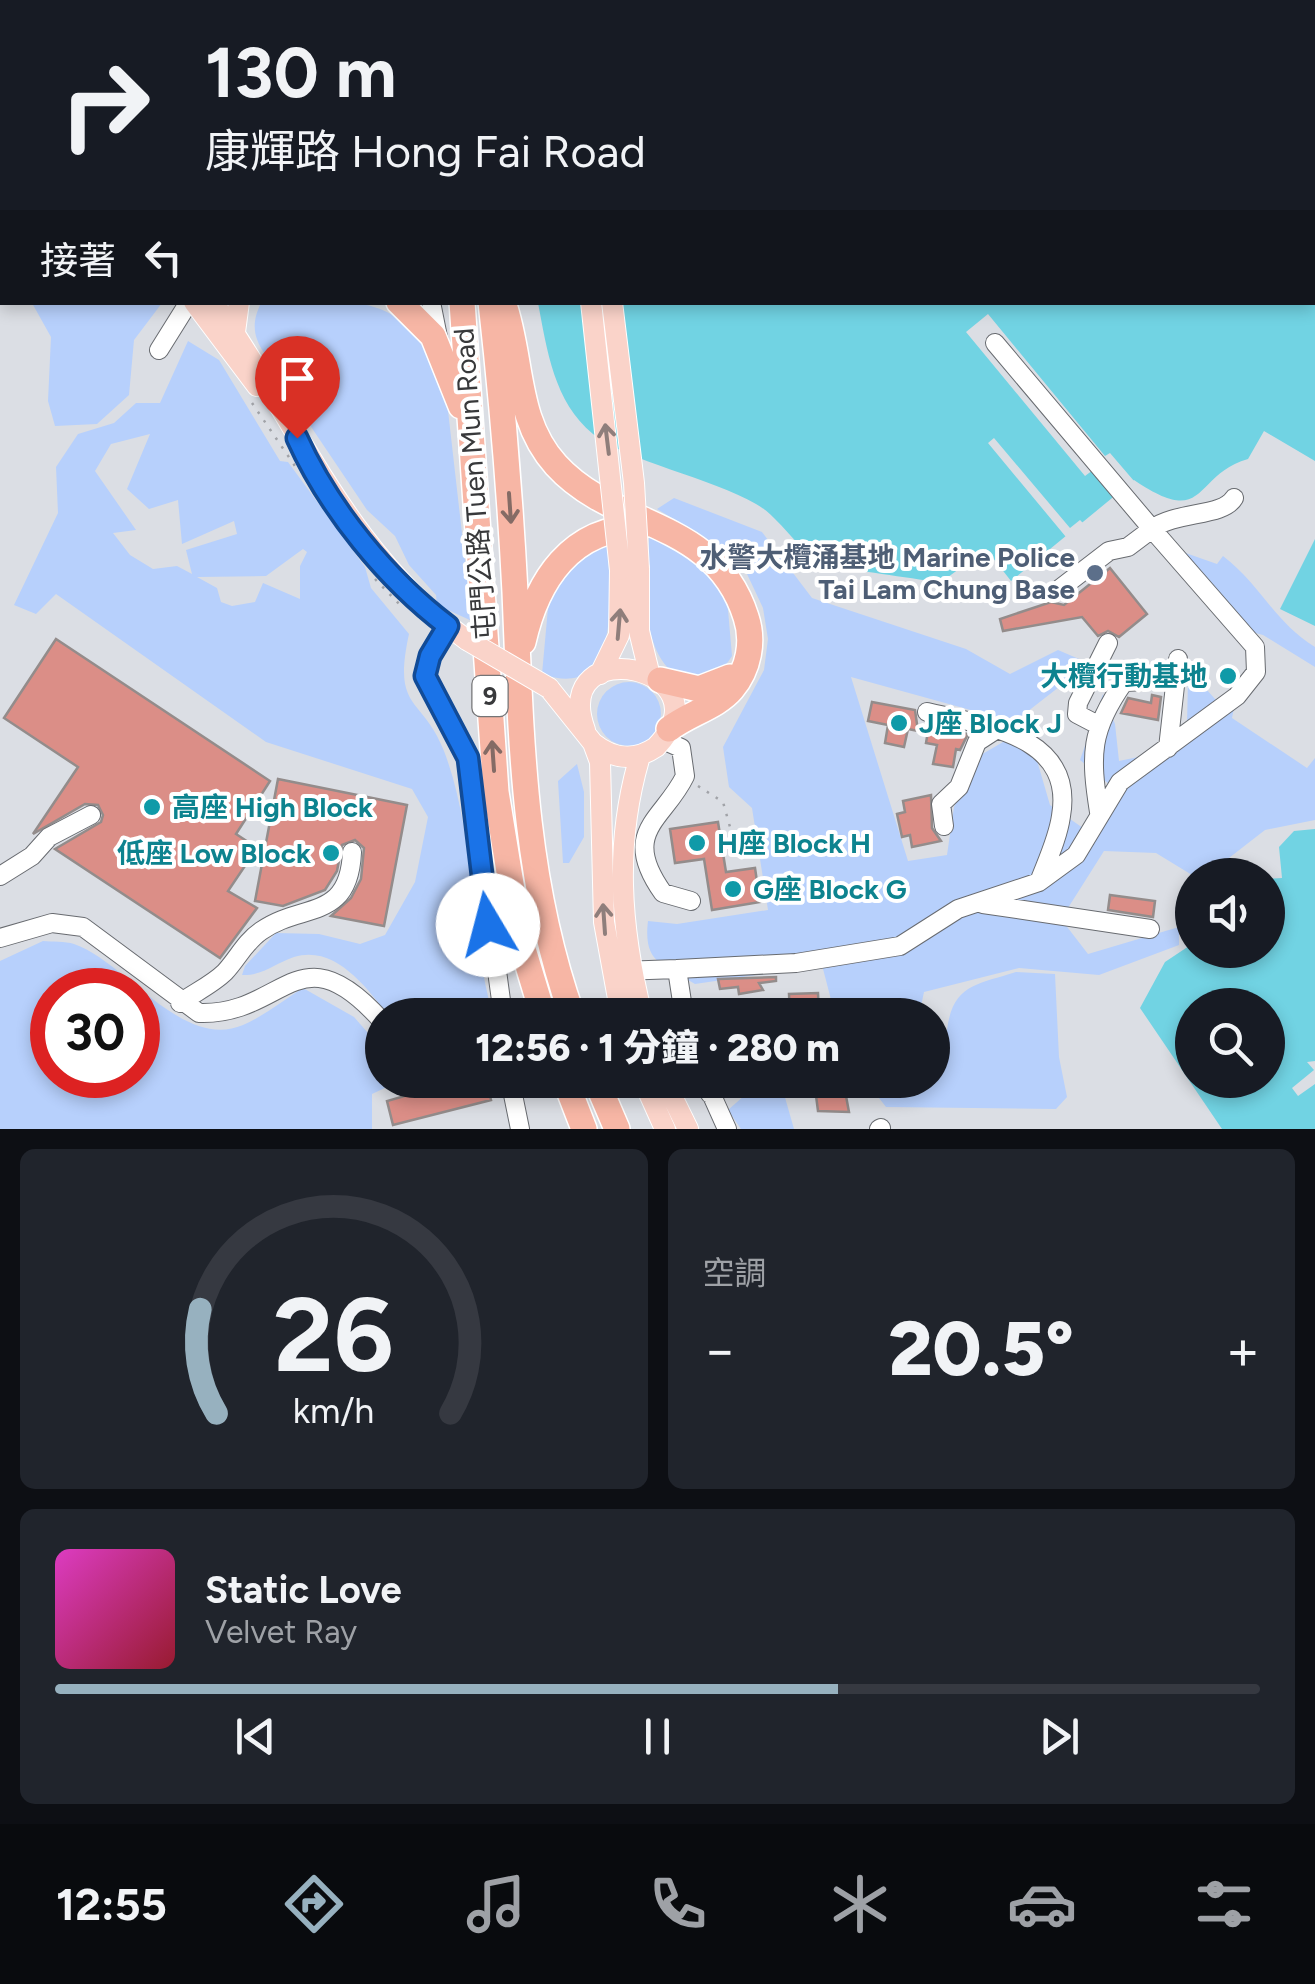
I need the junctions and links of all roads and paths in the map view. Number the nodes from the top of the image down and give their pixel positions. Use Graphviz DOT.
graph roads {
  1 [pos="189,305"];
  2 [pos="193,305"];
  3 [pos="215,305"];
  4 [pos="239,305"];
  5 [pos="402,305"];
  6 [pos="432,305"];
  7 [pos="462,305"];
  8 [pos="491,305"];
  9 [pos="503,305"];
  10 [pos="591,305"];
  11 [pos="612,305"];
  12 [pos="235,332"];
  13 [pos="995,343"];
  14 [pos="159,350"];
  15 [pos="442,352"];
  16 [pos="250,400"];
  17 [pos="291,426"];
  18 [pos="473,444"];
  19 [pos="302,476"];
  20 [pos="1234,498"];
  21 [pos="1152,529"];
  22 [pos="688,540"];
  23 [pos="629,570"];
  24 [pos="372,572"];
  25 [pos="1057,592"];
  26 [pos="412,615"];
  27 [pos="448,626"];
  28 [pos="1108,642"];
  29 [pos="1178,660"];
  30 [pos="746,663"];
  31 [pos="517,667"];
  32 [pos="654,676"];
  33 [pos="596,678"];
  34 [pos="1146,681"];
  35 [pos="550,688"];
  36 [pos="927,712"];
  37 [pos="1098,725"];
  38 [pos="997,729"];
  39 [pos="666,735"];
  40 [pos="590,738"];
  41 [pos="1168,748"];
  42 [pos="640,756"];
  43 [pos="697,786"];
  44 [pos="1099,812"];
  45 [pos="91,815"];
  46 [pos="944,826"];
  47 [pos="730,827"];
  48 [pos="352,852"];
  49 [pos="0,876"];
  50 [pos="1039,882"];
  51 [pos="691,901"];
  52 [pos="972,904"];
  53 [pos="1150,929"];
  54 [pos="0,938"];
  55 [pos="677,969"];
  56 [pos="621,972"];
  57 [pos="500,998"];
  58 [pos="538,998"];
  59 [pos="567,998"];
  60 [pos="621,998"];
  61 [pos="634,998"];
  62 [pos="681,998"];
  63 [pos="180,1003"];
  64 [pos="365,1003"];
  65 [pos="514,1098"];
  66 [pos="573,1098"];
  67 [pos="604,1098"];
  68 [pos="650,1098"];
  69 [pos="673,1098"];
  70 [pos="712,1098"];
  71 [pos="520,1129"];
  72 [pos="584,1129"];
  73 [pos="617,1129"];
  74 [pos="665,1129"];
  75 [pos="688,1129"];
  76 [pos="728,1129"];
  1 -- 14 [label="street"];
  2 -- 17 [label="main road"];
  3 -- 12 [label="main road"];
  4 -- 12 [label="main road"];
  5 -- 15 [label="highway"];
  6 -- 15 [label="street"];
  7 -- 18 [label="highway, 屯門公路 Tuen Mun Road / 9"];
  8 -- 31 [label="highway, 屯門公路 Tuen Mun Road / 9, one-way"];
  9 -- 22 [label="highway"];
  23 -- 10 [label="main road, one-way, bridge"];
  11 -- 23 [label="main road, bridge"];
  12 -- 17 [label="main road"];
  13 -- 21 [label="street"];
  15 -- 18 [label="highway"];
  16 -- 19 [label="path"];
  17 -- 27 [label="main road"];
  58 -- 18 [label="highway, 屯門公路 Tuen Mun Road / 9, one-way"];
  20 -- 21 [label="street"];
  21 -- 25 [label="street"];
  21 -- 41 [label="street"];
  22 -- 30 [label="highway"];
  22 -- 31 [label="highway"];
  23 -- 32 [label="main road"];
  33 -- 23 [label="main road, one-way"];
  24 -- 26 [label="path"];
  27 -- 35 [label="main road, bridge"];
  27 -- 57 [label="street"];
  28 -- 37 [label="street"];
  29 -- 41 [label="street"];
  30 -- 32 [label="highway"];
  30 -- 39 [label="highway"];
  31 -- 59 [label="highway, 屯門公路 Tuen Mun Road / 9"];
  32 -- 33 [label="main road"];
  32 -- 39 [label="main road"];
  33 -- 35 [label="main road"];
  33 -- 40 [label="main road"];
  34 -- 37 [label="street"];
  35 -- 40 [label="main road"];
  36 -- 38 [label="street"];
  37 -- 44 [label="street"];
  38 -- 46 [label="street"];
  38 -- 50 [label="street"];
  39 -- 42 [label="main road"];
  39 -- 51 [label="street"];
  40 -- 42 [label="main road"];
  56 -- 40 [label="main road, one-way"];
  41 -- 44 [label="street"];
  42 -- 56 [label="main road"];
  43 -- 47 [label="path"];
  44 -- 50 [label="street"];
  45 -- 49 [label="street"];
  48 -- 63 [label="street"];
  50 -- 52 [label="street"];
  52 -- 53 [label="street"];
  52 -- 55 [label="street"];
  54 -- 63 [label="street"];
  55 -- 56 [label="street"];
  55 -- 62 [label="street"];
  56 -- 60 [label="main road"];
  56 -- 61 [label="main road"];
  63 -- 64 [label="street"];
  65 -- 71 [label="street"];
  66 -- 72 [label="highway"];
  67 -- 73 [label="highway"];
  68 -- 74 [label="main road"];
  69 -- 75 [label="main road"];
  70 -- 76 [label="street"];
}
